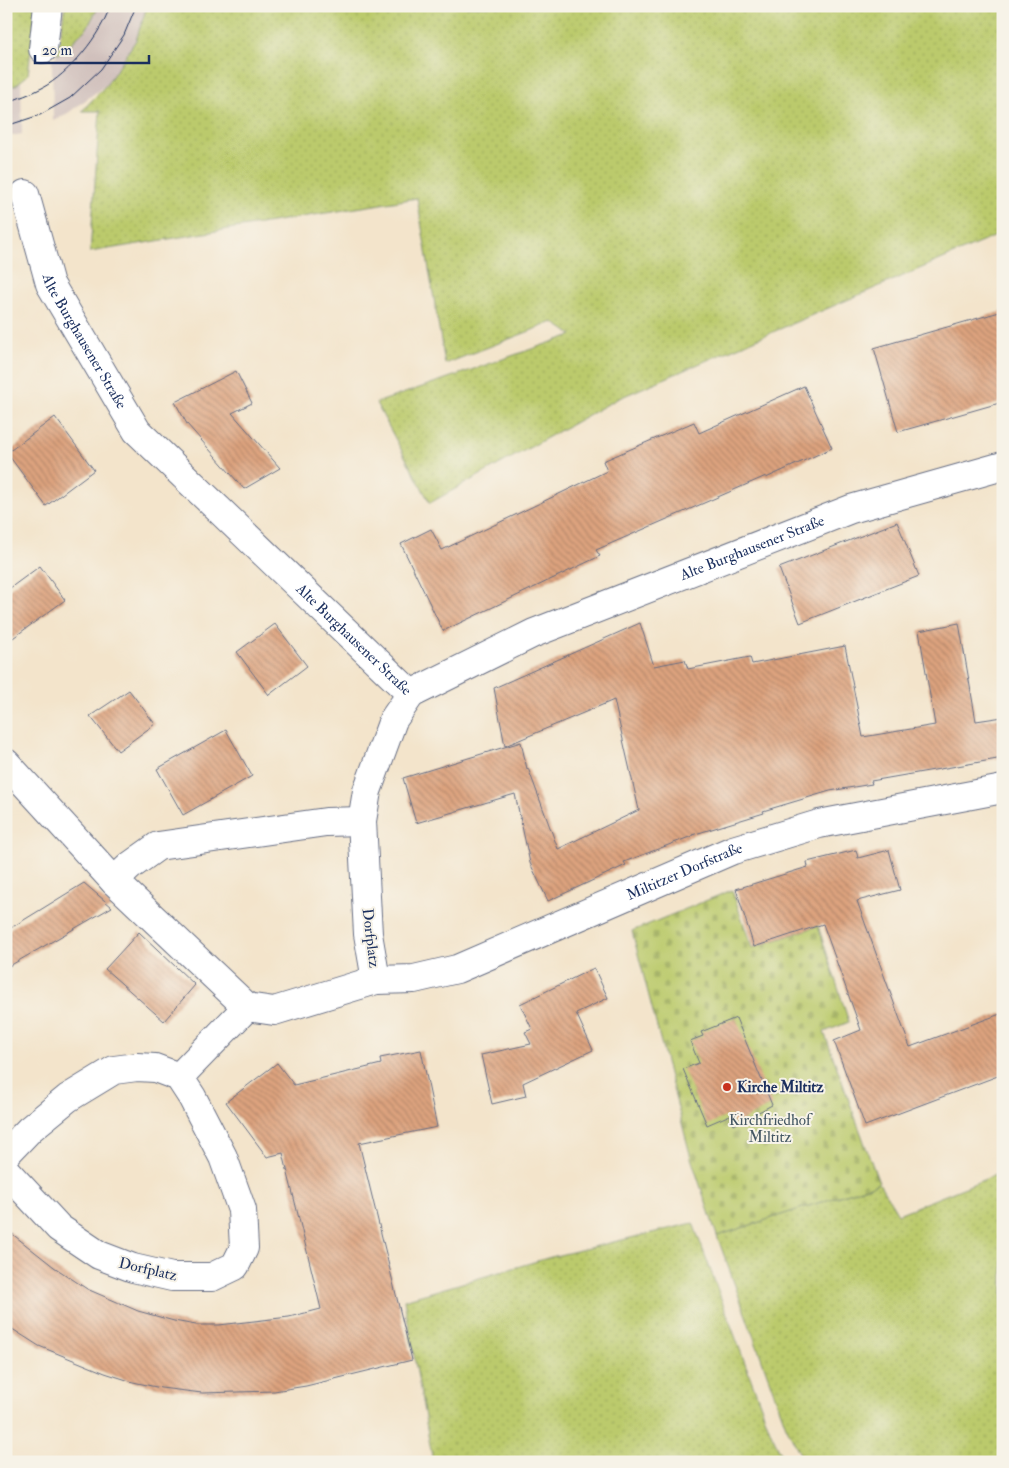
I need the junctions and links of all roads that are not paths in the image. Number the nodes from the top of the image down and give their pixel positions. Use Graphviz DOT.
graph roads {
  1 [pos="48,6"];
  2 [pos="43,49"];
  3 [pos="25,194"];
  4 [pos="1003,466"];
  5 [pos="411,694"];
  6 [pos="6,763"];
  7 [pos="1003,789"];
  8 [pos="362,821"];
  9 [pos="114,881"];
  10 [pos="376,980"];
  11 [pos="246,1007"];
  12 [pos="178,1077"];
  13 [pos="6,1154"];
  14 [pos="6,1172"];
  1 -- 2 [label="street"];
  3 -- 5 [label="street, Alte Burghausener Straße"];
  4 -- 5 [label="street, Alte Burghausener Straße"];
  5 -- 8 [label="street, Dorfplatz"];
  6 -- 9 [label="street"];
  7 -- 10 [label="street, Miltitzer Dorfstraße"];
  8 -- 9 [label="street"];
  8 -- 10 [label="street, Dorfplatz"];
  9 -- 11 [label="street"];
  10 -- 11 [label="street, Dorfplatz"];
  11 -- 12 [label="street"];
  12 -- 13 [label="street"];
  12 -- 14 [label="street, Dorfplatz"];
}
